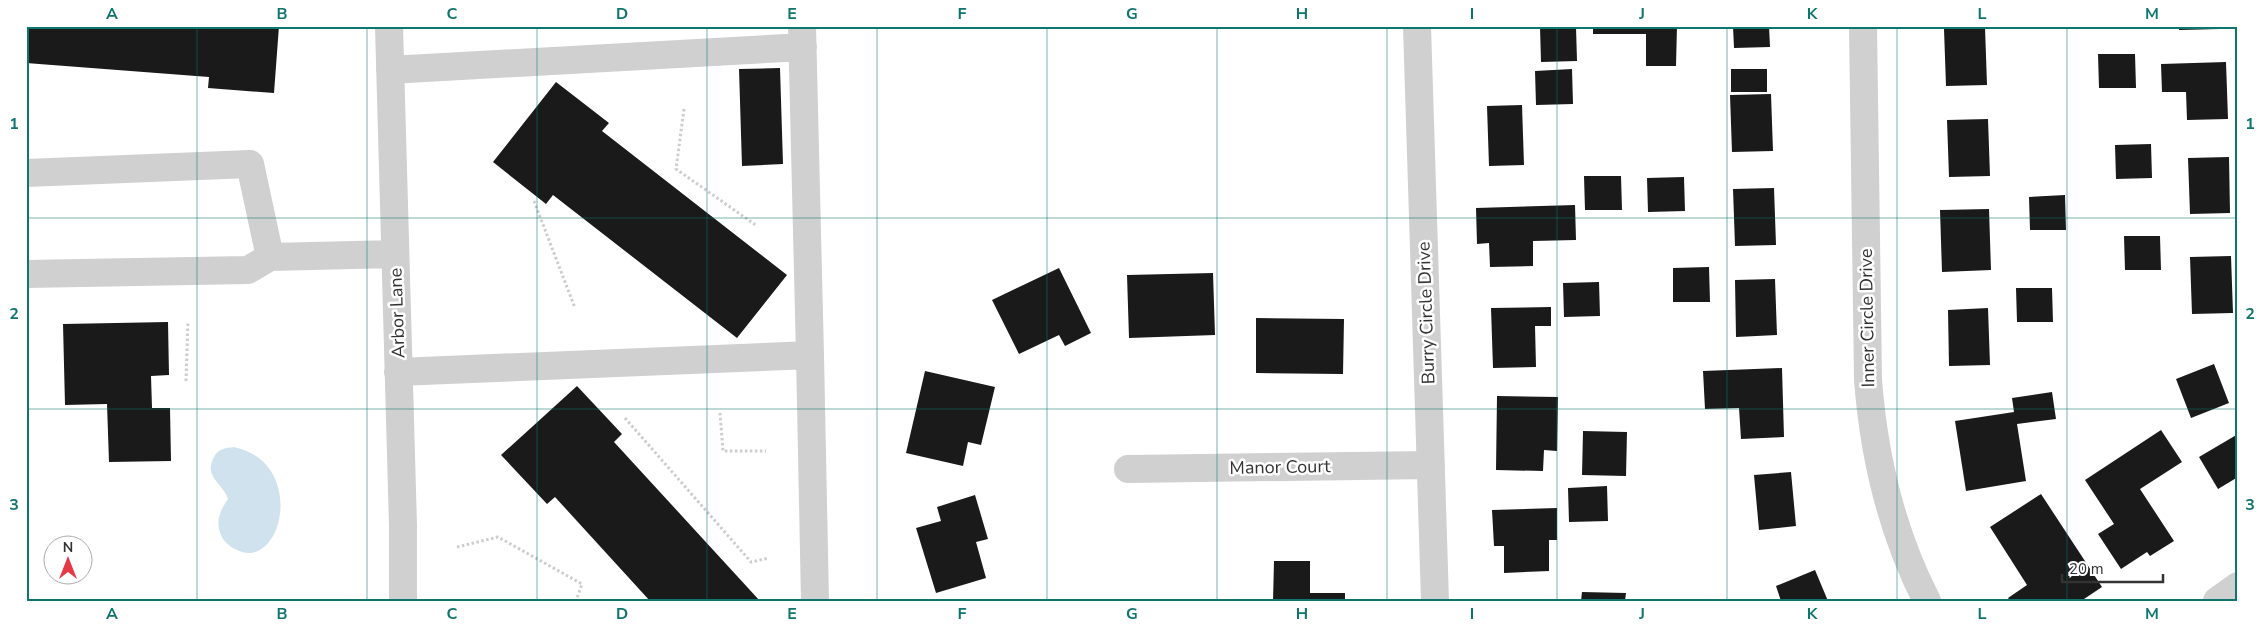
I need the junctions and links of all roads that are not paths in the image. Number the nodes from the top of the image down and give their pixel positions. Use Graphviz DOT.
graph roads {
  1 [pos="389,26"];
  2 [pos="1417,26"];
  3 [pos="1862,26"];
  4 [pos="802,36"];
  5 [pos="390,70"];
  6 [pos="26,173"];
  7 [pos="395,254"];
  8 [pos="270,257"];
  9 [pos="26,274"];
  10 [pos="810,355"];
  11 [pos="398,372"];
  12 [pos="1431,465"];
  13 [pos="1128,468"];
  14 [pos="2238,586"];
  15 [pos="402,601"];
  16 [pos="815,601"];
  17 [pos="1435,601"];
  18 [pos="1927,601"];
  19 [pos="2217,601"];
  1 -- 5 [label="street, Arbor Lane"];
  2 -- 12 [label="street, Burry Circle Drive"];
  3 -- 18 [label="street, Inner Circle Drive"];
  4 -- 5 [label="street"];
  4 -- 10 [label="street"];
  5 -- 7 [label="street, Arbor Lane"];
  6 -- 8 [label="street"];
  7 -- 8 [label="street"];
  7 -- 11 [label="street, Arbor Lane"];
  8 -- 9 [label="street"];
  10 -- 11 [label="street"];
  10 -- 16 [label="street"];
  11 -- 15 [label="street, Arbor Lane"];
  12 -- 13 [label="street, Manor Court"];
  12 -- 17 [label="street, Burry Circle Drive"];
  14 -- 19 [label="street"];
}
